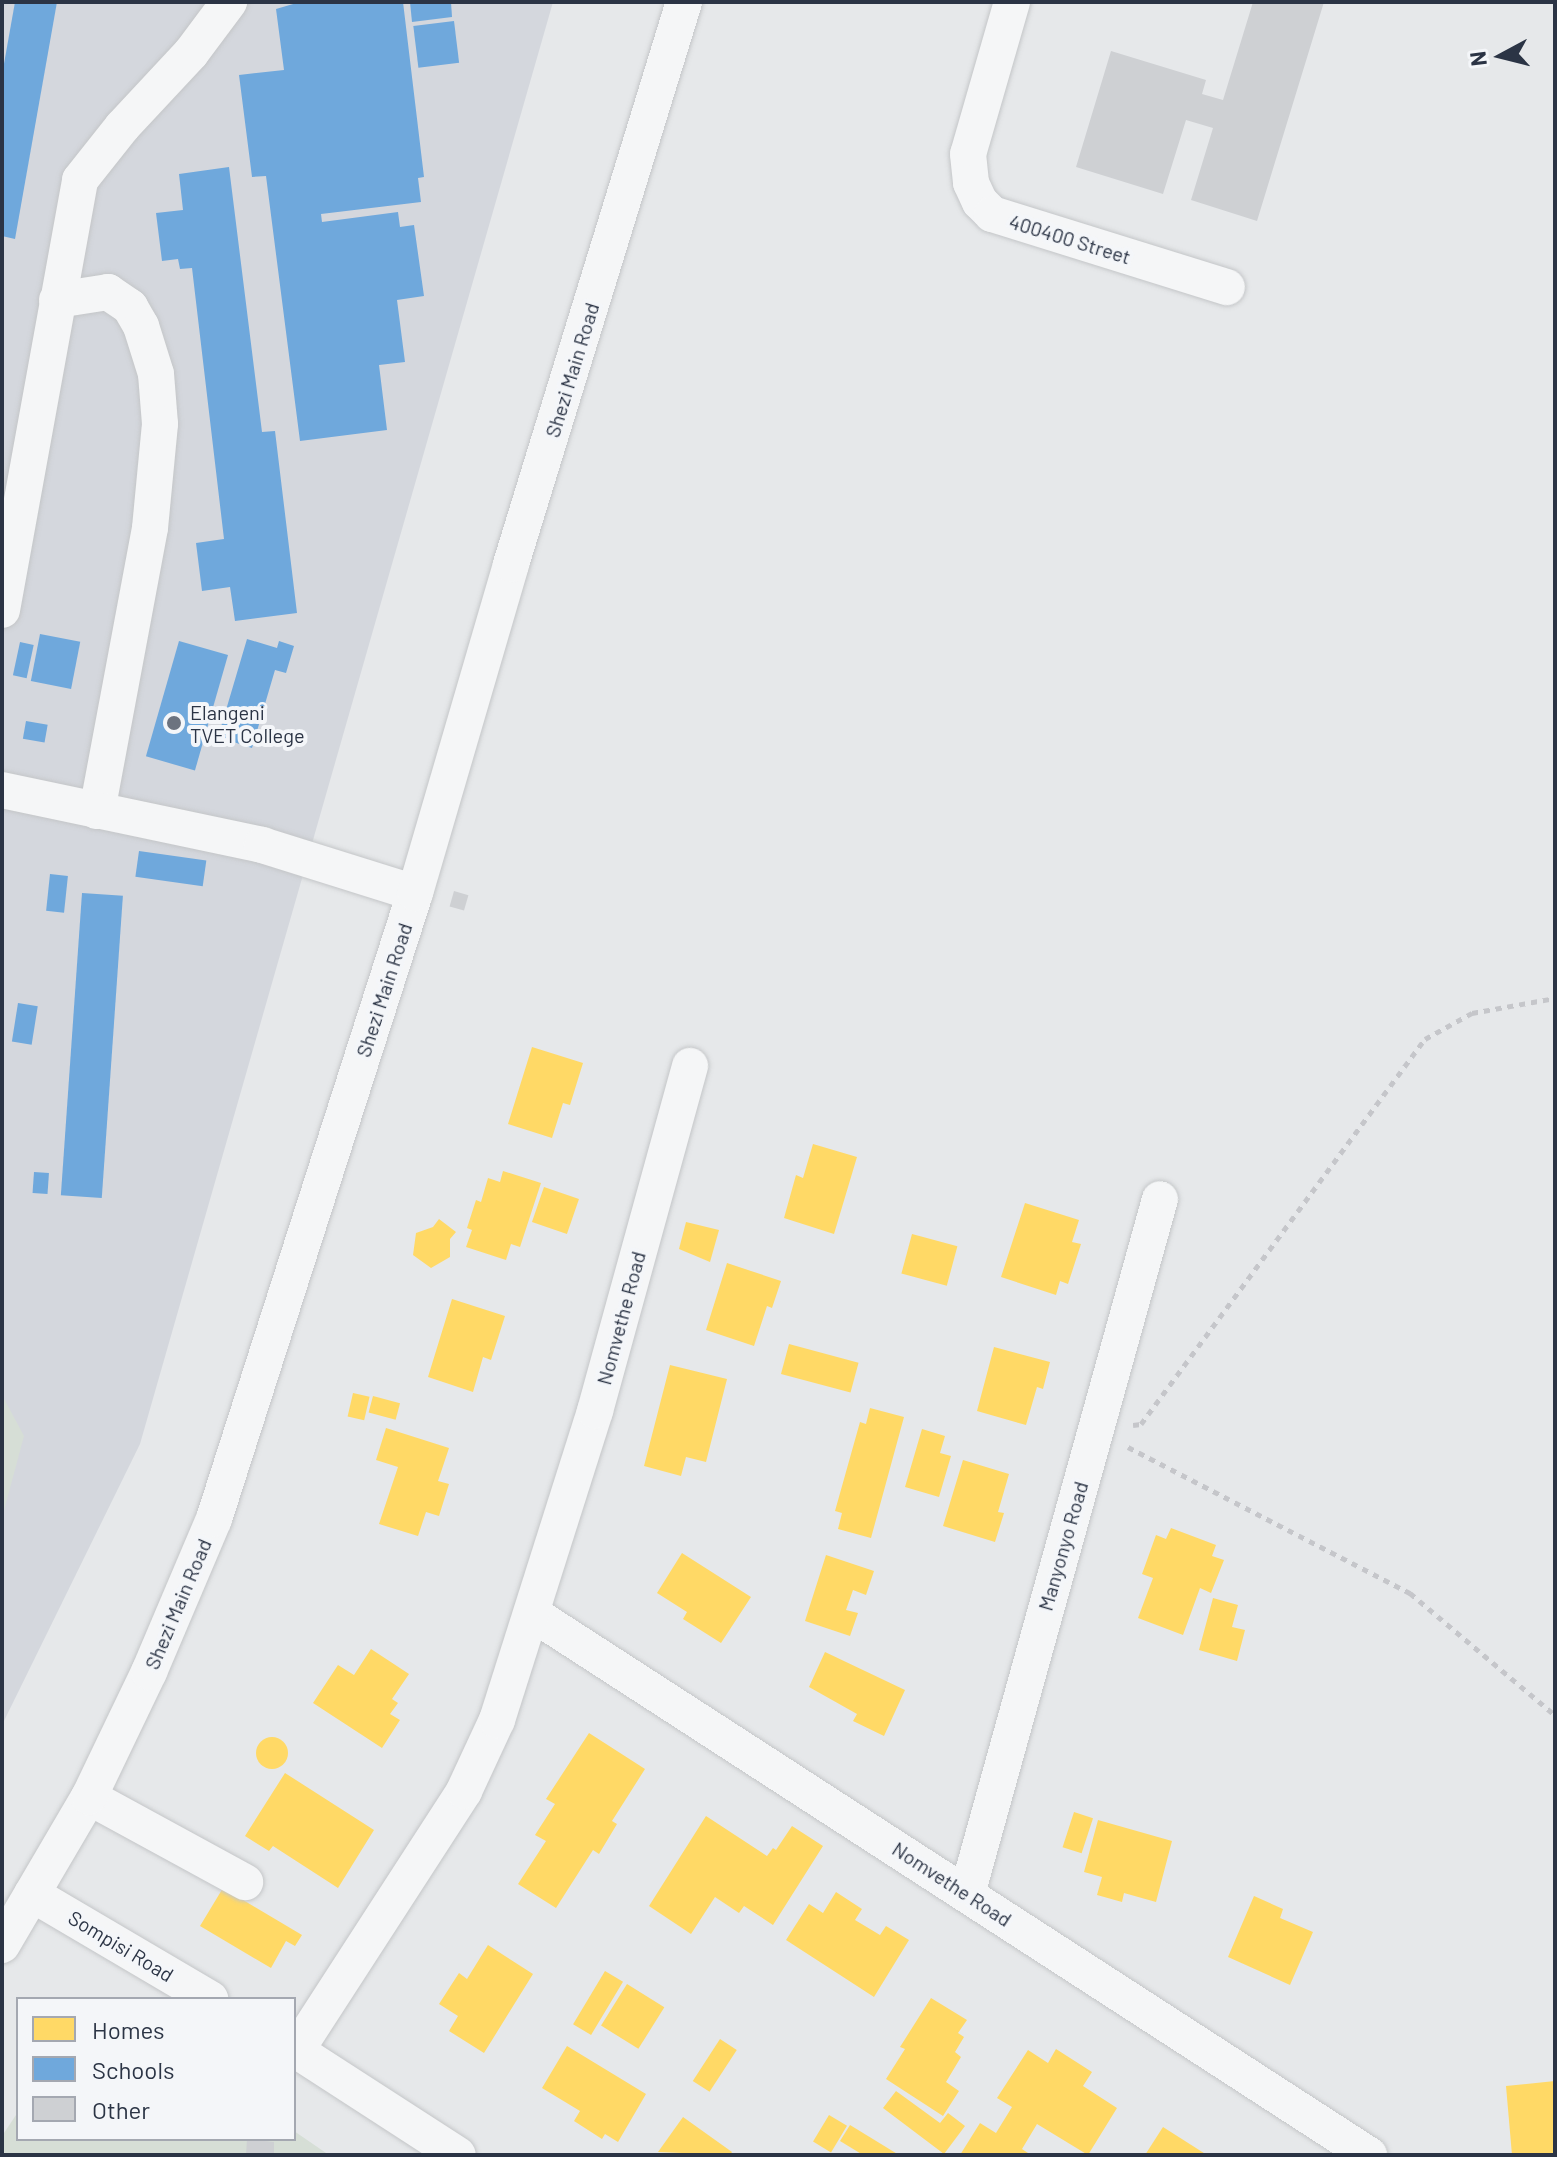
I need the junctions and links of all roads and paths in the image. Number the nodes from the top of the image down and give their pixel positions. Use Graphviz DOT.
graph roads {
  1 [pos="229,2"];
  2 [pos="684,2"];
  3 [pos="1012,2"];
  4 [pos="1227,287"];
  5 [pos="57,300"];
  6 [pos="2,610"];
  7 [pos="2,790"];
  8 [pos="97,811"];
  9 [pos="415,893"];
  10 [pos="1555,998"];
  11 [pos="690,1066"];
  12 [pos="1160,1199"];
  13 [pos="1096,1431"];
  14 [pos="533,1614"];
  15 [pos="1555,1715"];
  16 [pos="89,1797"];
  17 [pos="245,1882"];
  18 [pos="32,1894"];
  19 [pos="967,1894"];
  20 [pos="2,1945"];
  21 [pos="207,1997"];
  22 [pos="296,2048"];
  23 [pos="296,2051"];
  24 [pos="458,2155"];
  25 [pos="1369,2155"];
  1 -- 5 [label="street"];
  2 -- 9 [label="street, Shezi Main Road"];
  3 -- 4 [label="street, 400400 Street"];
  5 -- 6 [label="street"];
  5 -- 8 [label="street"];
  7 -- 8 [label="street"];
  8 -- 9 [label="street"];
  9 -- 16 [label="street, Shezi Main Road"];
  10 -- 13 [label="path"];
  11 -- 14 [label="street, Nomvethe Road"];
  12 -- 13 [label="street, Manyonyo Road"];
  13 -- 15 [label="path"];
  13 -- 19 [label="street, Manyonyo Road"];
  14 -- 19 [label="street, Nomvethe Road"];
  14 -- 22 [label="street, Nomvethe Road"];
  16 -- 17 [label="street"];
  16 -- 18 [label="street, Shezi Main Road"];
  18 -- 20 [label="street, Shezi Main Road"];
  18 -- 21 [label="street, Sompisi Road"];
  19 -- 25 [label="street, Nomvethe Road"];
  23 -- 24 [label="street"];
}
